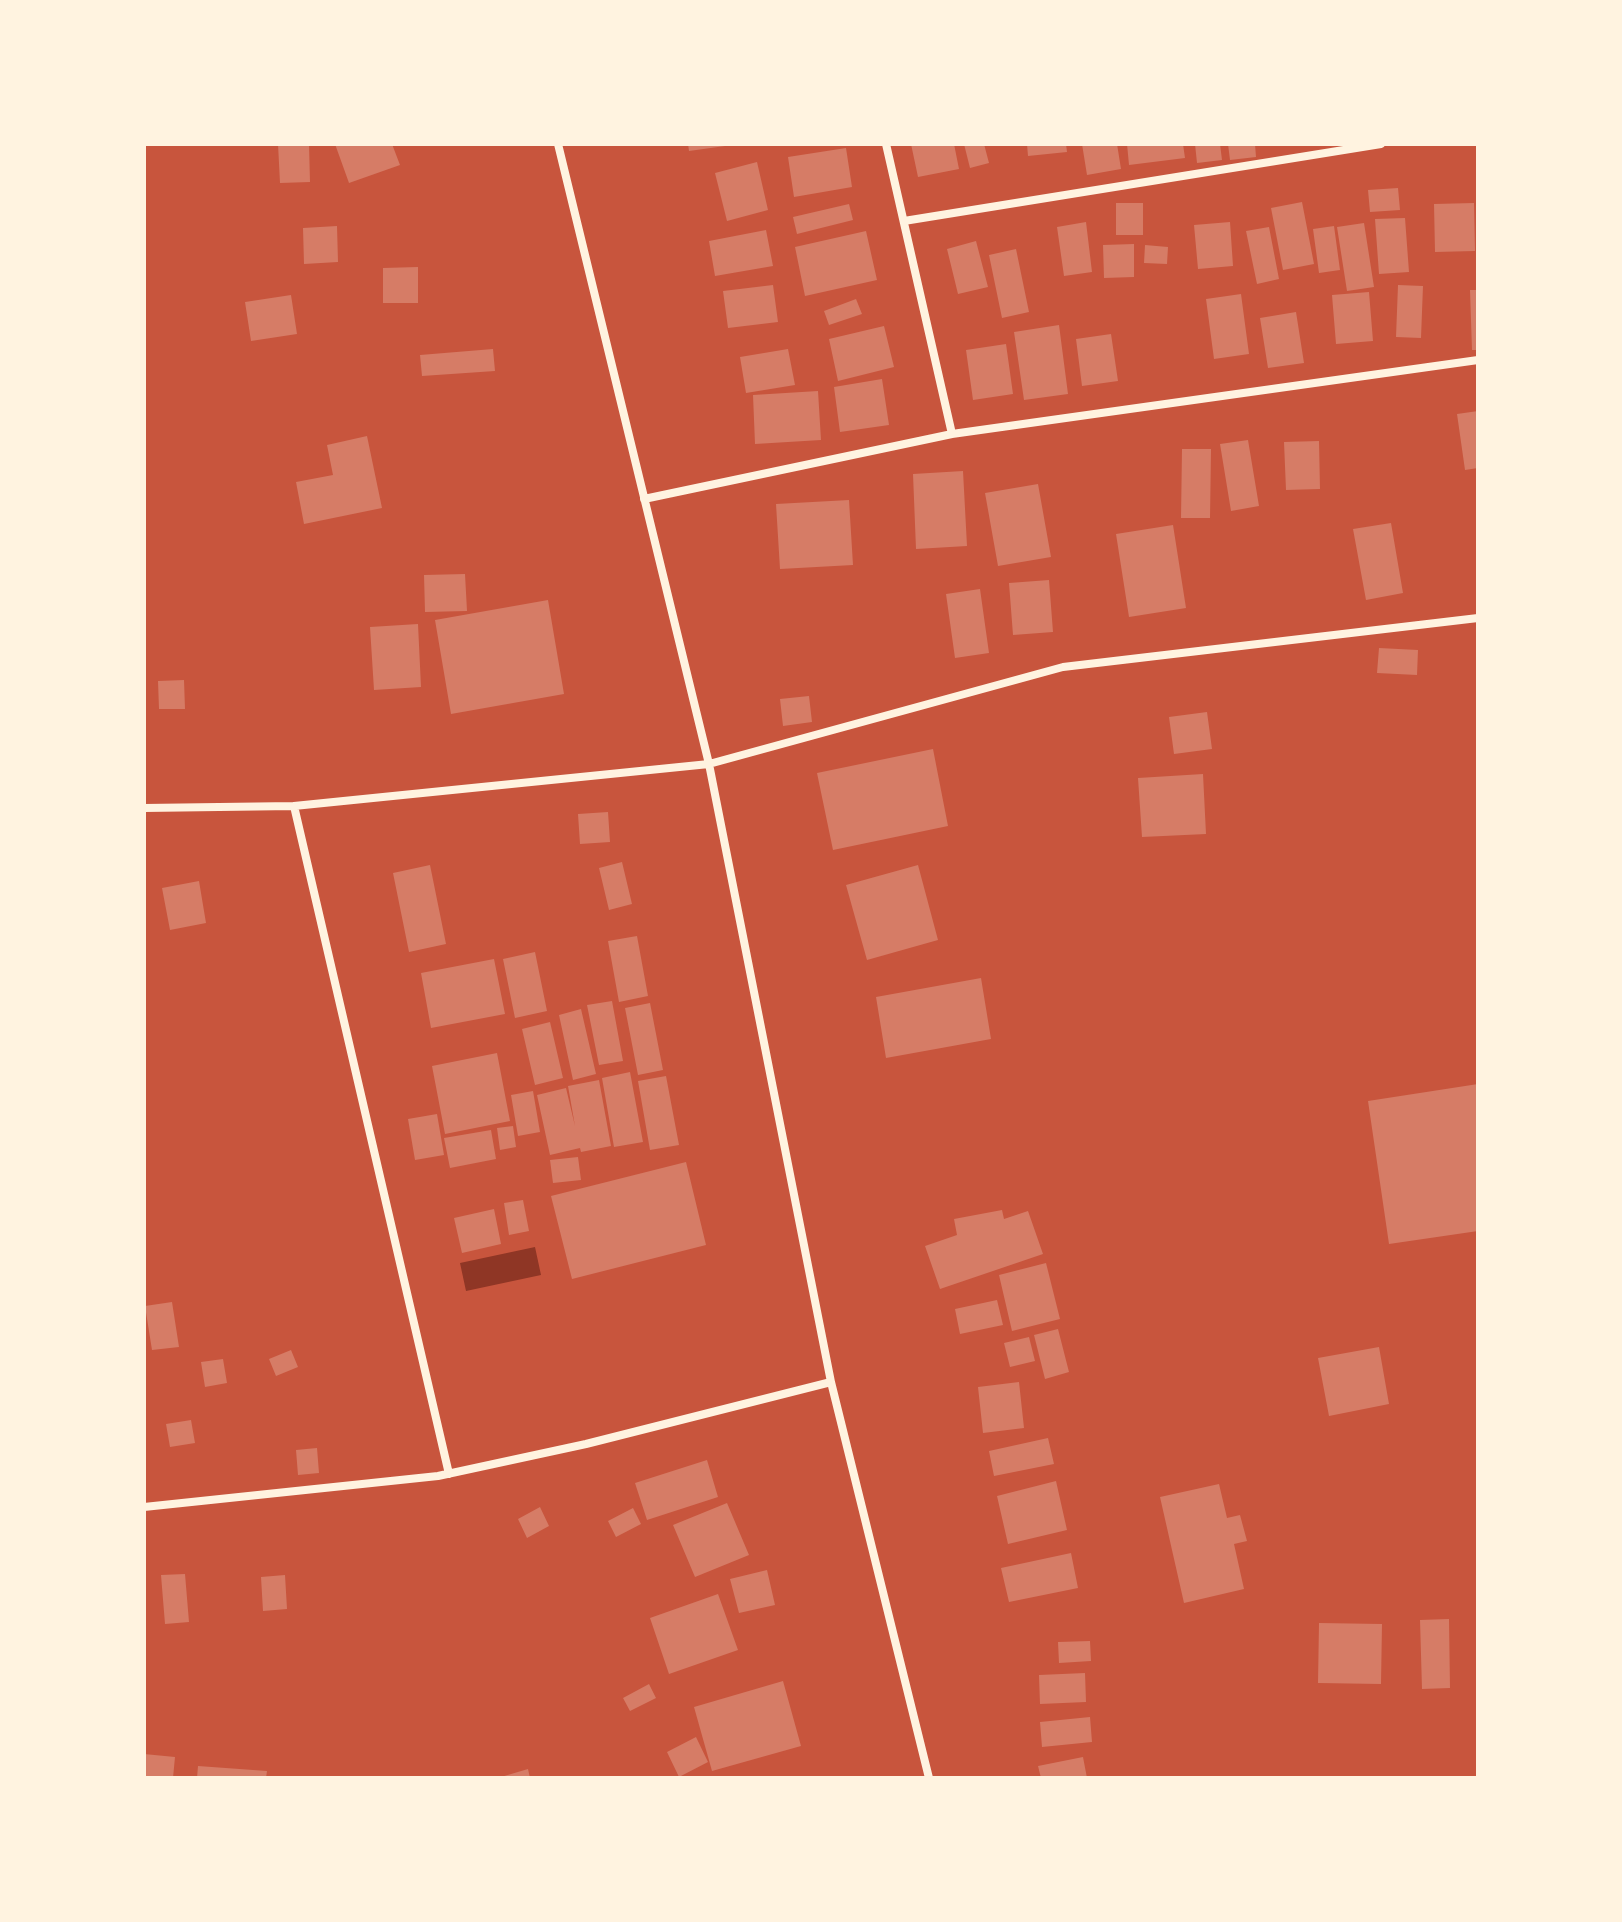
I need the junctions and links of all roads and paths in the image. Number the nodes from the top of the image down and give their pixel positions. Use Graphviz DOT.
graph roads {
  1 [pos="558,144"];
  2 [pos="886,144"];
  3 [pos="1381,144"];
  4 [pos="904,221"];
  5 [pos="1478,360"];
  6 [pos="952,434"];
  7 [pos="644,499"];
  8 [pos="1478,618"];
  9 [pos="709,764"];
  10 [pos="294,806"];
  11 [pos="144,808"];
  12 [pos="831,1382"];
  13 [pos="449,1474"];
  14 [pos="144,1507"];
  15 [pos="929,1778"];
  1 -- 7 [label="street"];
  2 -- 4 [label="street"];
  3 -- 4 [label="street"];
  4 -- 6 [label="street"];
  5 -- 6 [label="street"];
  6 -- 7 [label="street"];
  7 -- 9 [label="street"];
  8 -- 9 [label="street"];
  9 -- 10 [label="street"];
  9 -- 12 [label="street"];
  10 -- 11 [label="street"];
  10 -- 13 [label="street"];
  12 -- 13 [label="street"];
  12 -- 15 [label="street"];
  13 -- 14 [label="street"];
}
